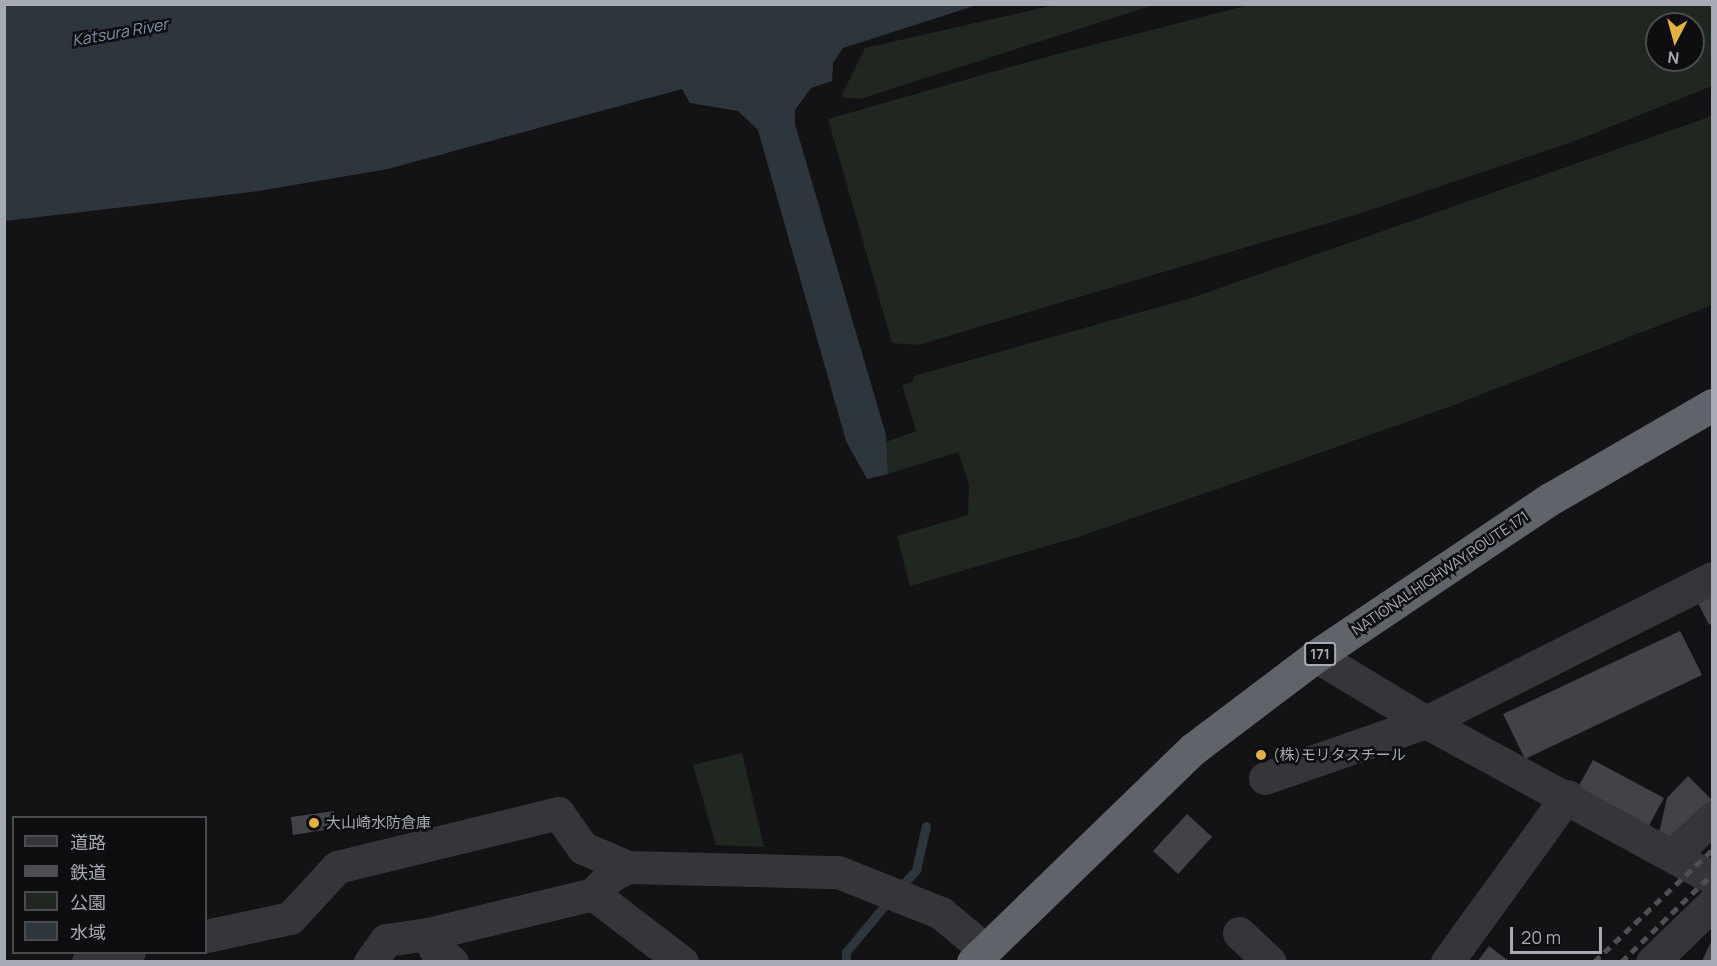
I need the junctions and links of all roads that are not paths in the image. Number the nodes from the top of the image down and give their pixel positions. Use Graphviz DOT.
graph roads {
  1 [pos="1713,405"];
  2 [pos="1713,578"];
  3 [pos="1316,656"];
  4 [pos="1426,722"];
  5 [pos="1265,778"];
  6 [pos="1567,796"];
  7 [pos="1713,818"];
  8 [pos="1674,855"];
  9 [pos="628,867"];
  10 [pos="1713,878"];
  11 [pos="592,894"];
  12 [pos="1713,904"];
  13 [pos="1239,933"];
  14 [pos="428,934"];
  15 [pos="209,943"];
  16 [pos="121,954"];
  17 [pos="979,955"];
  18 [pos="88,962"];
  19 [pos="370,962"];
  20 [pos="452,962"];
  21 [pos="682,962"];
  22 [pos="1270,962"];
  23 [pos="1447,962"];
  24 [pos="1652,962"];
  1 -- 3 [label="highway, NATIONAL HIGHWAY ROUTE 171 / 171"];
  2 -- 4 [label="street"];
  3 -- 4 [label="street"];
  3 -- 17 [label="highway, NATIONAL HIGHWAY ROUTE 171 / 171"];
  4 -- 5 [label="street"];
  4 -- 6 [label="street"];
  6 -- 8 [label="street"];
  6 -- 23 [label="street"];
  7 -- 8 [label="street"];
  8 -- 10 [label="street"];
  9 -- 11 [label="street"];
  9 -- 15 [label="street"];
  9 -- 17 [label="street"];
  11 -- 14 [label="street"];
  11 -- 21 [label="street"];
  12 -- 24 [label="street"];
  13 -- 22 [label="street"];
  14 -- 19 [label="street"];
  14 -- 20 [label="street"];
  16 -- 18 [label="street"];
}
